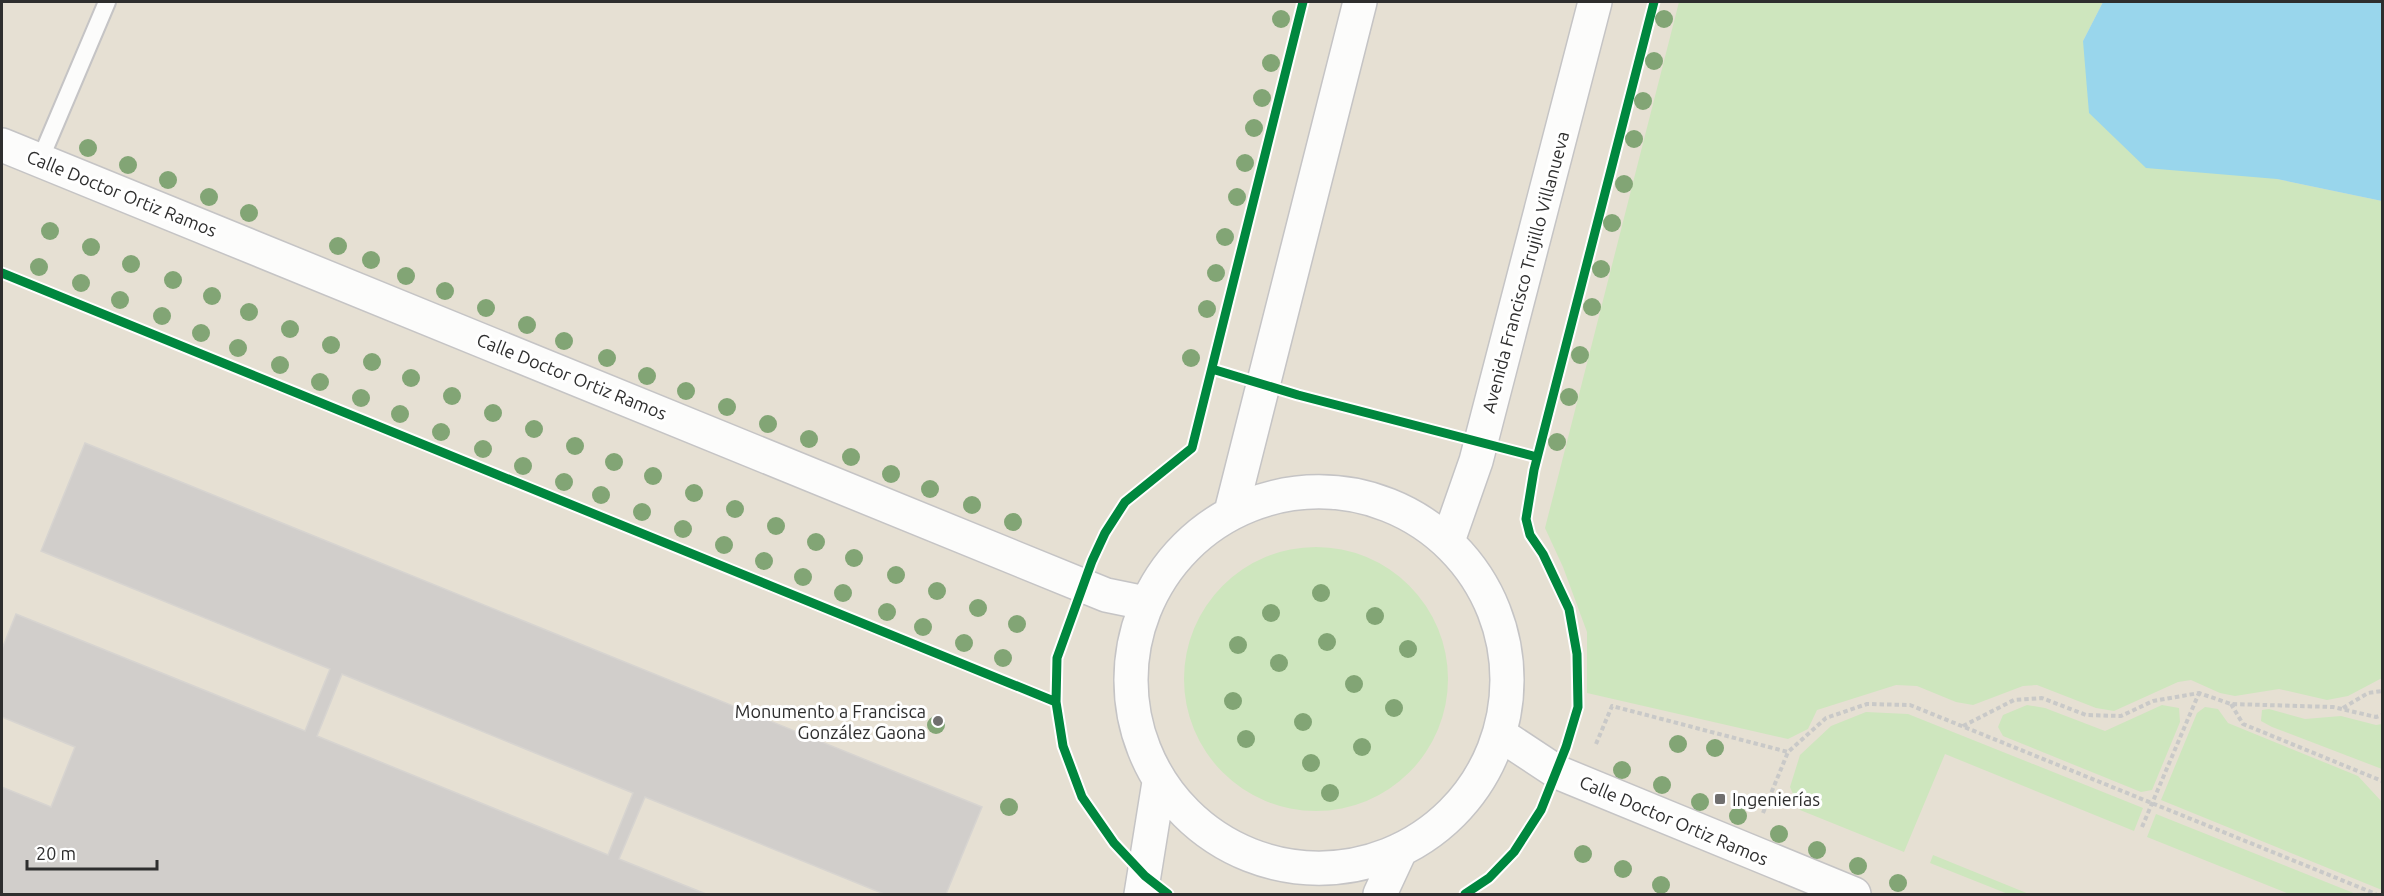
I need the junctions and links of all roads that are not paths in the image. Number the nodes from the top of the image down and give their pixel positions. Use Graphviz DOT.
graph roads {
  1 [pos="107,2"];
  2 [pos="1360,2"];
  3 [pos="1595,2"];
  4 [pos="2,145"];
  5 [pos="40,160"];
  6 [pos="1231,512"];
  7 [pos="1448,541"];
  8 [pos="1145,603"];
  9 [pos="1501,735"];
  10 [pos="1159,782"];
  11 [pos="1400,851"];
  12 [pos="1141,894"];
  13 [pos="1380,894"];
  14 [pos="1854,894"];
  1 -- 5 [label="lane"];
  2 -- 6 [label="street"];
  3 -- 7 [label="street, Avenida Francisco Trujillo Villanueva"];
  4 -- 5 [label="street, Calle Doctor Ortiz Ramos"];
  5 -- 8 [label="street, Calle Doctor Ortiz Ramos"];
  6 -- 7 [label="street"];
  6 -- 8 [label="street"];
  7 -- 9 [label="street"];
  8 -- 10 [label="street"];
  9 -- 11 [label="street"];
  9 -- 14 [label="street, Calle Doctor Ortiz Ramos"];
  10 -- 11 [label="street"];
  10 -- 12 [label="street"];
  11 -- 13 [label="street"];
}
